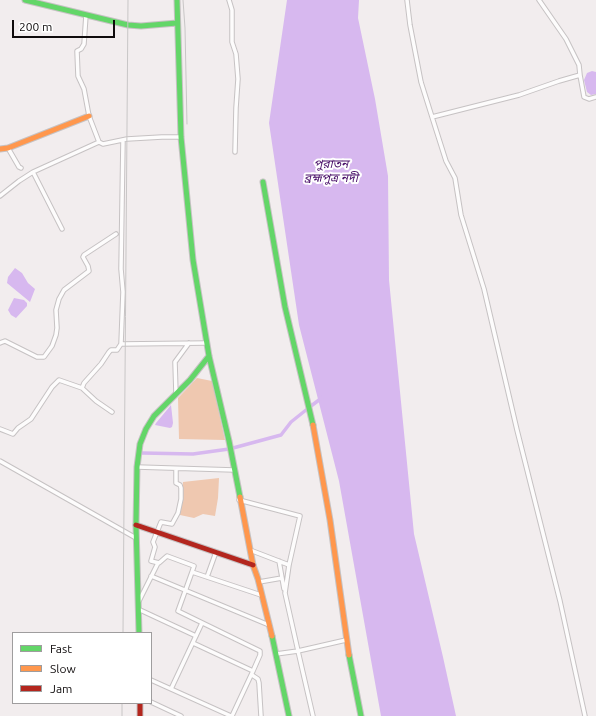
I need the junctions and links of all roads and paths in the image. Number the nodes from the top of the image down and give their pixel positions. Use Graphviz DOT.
graph roads {
  1 [pos="25,0"];
  2 [pos="177,0"];
  3 [pos="229,0"];
  4 [pos="407,0"];
  5 [pos="538,0"];
  6 [pos="86,14"];
  7 [pos="177,23"];
  8 [pos="580,75"];
  9 [pos="596,97"];
  10 [pos="89,116"];
  11 [pos="432,116"];
  12 [pos="181,137"];
  13 [pos="123,140"];
  14 [pos="99,142"];
  15 [pos="8,148"];
  16 [pos="0,150"];
  17 [pos="235,152"];
  18 [pos="21,168"];
  19 [pos="33,172"];
  20 [pos="263,182"];
  21 [pos="0,196"];
  22 [pos="62,229"];
  23 [pos="116,234"];
  24 [pos="0,343"];
  25 [pos="207,343"];
  26 [pos="121,344"];
  27 [pos="189,344"];
  28 [pos="209,356"];
  29 [pos="82,388"];
  30 [pos="176,395"];
  31 [pos="112,412"];
  32 [pos="0,429"];
  33 [pos="0,461"];
  34 [pos="137,467"];
  35 [pos="176,469"];
  36 [pos="234,470"];
  37 [pos="239,500"];
  38 [pos="136,525"];
  39 [pos="157,532"];
  40 [pos="136,538"];
  41 [pos="250,550"];
  42 [pos="216,552"];
  43 [pos="278,561"];
  44 [pos="158,563"];
  45 [pos="253,565"];
  46 [pos="289,565"];
  47 [pos="192,572"];
  48 [pos="151,576"];
  49 [pos="207,578"];
  50 [pos="282,578"];
  51 [pos="259,582"];
  52 [pos="185,590"];
  53 [pos="285,593"];
  54 [pos="262,595"];
  55 [pos="138,606"];
  56 [pos="202,623"];
  57 [pos="269,625"];
  58 [pos="139,632"];
  59 [pos="196,636"];
  60 [pos="346,640"];
  61 [pos="192,643"];
  62 [pos="298,651"];
  63 [pos="276,654"];
  64 [pos="252,673"];
  65 [pos="152,680"];
  66 [pos="171,689"];
  67 [pos="152,702"];
  68 [pos="140,704"];
  69 [pos="140,716"];
  70 [pos="181,716"];
  71 [pos="232,716"];
  72 [pos="261,716"];
  73 [pos="289,716"];
  74 [pos="313,716"];
  75 [pos="361,716"];
  76 [pos="585,716"];
  1 -- 6 [label="street"];
  2 -- 7 [label="street"];
  3 -- 17 [label="street"];
  4 -- 11 [label="street"];
  5 -- 8 [label="street"];
  6 -- 7 [label="street"];
  6 -- 10 [label="street"];
  7 -- 12 [label="street"];
  8 -- 9 [label="street"];
  8 -- 11 [label="street"];
  10 -- 14 [label="street"];
  10 -- 15 [label="street"];
  11 -- 76 [label="street"];
  12 -- 13 [label="street"];
  12 -- 25 [label="street"];
  13 -- 14 [label="street"];
  13 -- 26 [label="street"];
  14 -- 19 [label="street"];
  15 -- 16 [label="street"];
  15 -- 18 [label="street"];
  19 -- 21 [label="street"];
  19 -- 22 [label="street"];
  20 -- 60 [label="street"];
  23 -- 24 [label="street"];
  25 -- 27 [label="street"];
  25 -- 28 [label="street"];
  26 -- 27 [label="street"];
  26 -- 29 [label="street"];
  27 -- 30 [label="street"];
  28 -- 30 [label="street"];
  28 -- 36 [label="street"];
  29 -- 31 [label="street"];
  29 -- 32 [label="street"];
  30 -- 34 [label="street"];
  33 -- 40 [label="street"];
  34 -- 35 [label="street"];
  34 -- 38 [label="street"];
  35 -- 36 [label="street"];
  35 -- 39 [label="street"];
  36 -- 37 [label="street"];
  37 -- 41 [label="street"];
  37 -- 46 [label="street"];
  38 -- 39 [label="street"];
  38 -- 40 [label="street"];
  39 -- 42 [label="street"];
  39 -- 44 [label="street"];
  40 -- 55 [label="street"];
  41 -- 43 [label="street"];
  41 -- 45 [label="street"];
  42 -- 45 [label="street"];
  42 -- 49 [label="street"];
  43 -- 46 [label="street"];
  43 -- 50 [label="street"];
  44 -- 47 [label="street"];
  44 -- 48 [label="street"];
  45 -- 51 [label="street"];
  46 -- 53 [label="street"];
  47 -- 49 [label="street"];
  47 -- 52 [label="street"];
  48 -- 52 [label="street"];
  48 -- 55 [label="street"];
  49 -- 54 [label="street"];
  50 -- 51 [label="street"];
  50 -- 53 [label="street"];
  51 -- 54 [label="street"];
  52 -- 56 [label="street"];
  52 -- 57 [label="street"];
  53 -- 62 [label="street"];
  54 -- 57 [label="street"];
  55 -- 58 [label="street"];
  55 -- 59 [label="street"];
  56 -- 59 [label="street"];
  56 -- 64 [label="street"];
  57 -- 63 [label="street"];
  59 -- 61 [label="street"];
  60 -- 62 [label="street"];
  60 -- 75 [label="street"];
  61 -- 64 [label="street"];
  61 -- 66 [label="street"];
  62 -- 63 [label="street"];
  62 -- 74 [label="street"];
  63 -- 73 [label="street"];
  64 -- 71 [label="street"];
  64 -- 72 [label="street"];
  65 -- 66 [label="street"];
  66 -- 71 [label="street"];
  67 -- 70 [label="street"];
  68 -- 69 [label="street"];
}
